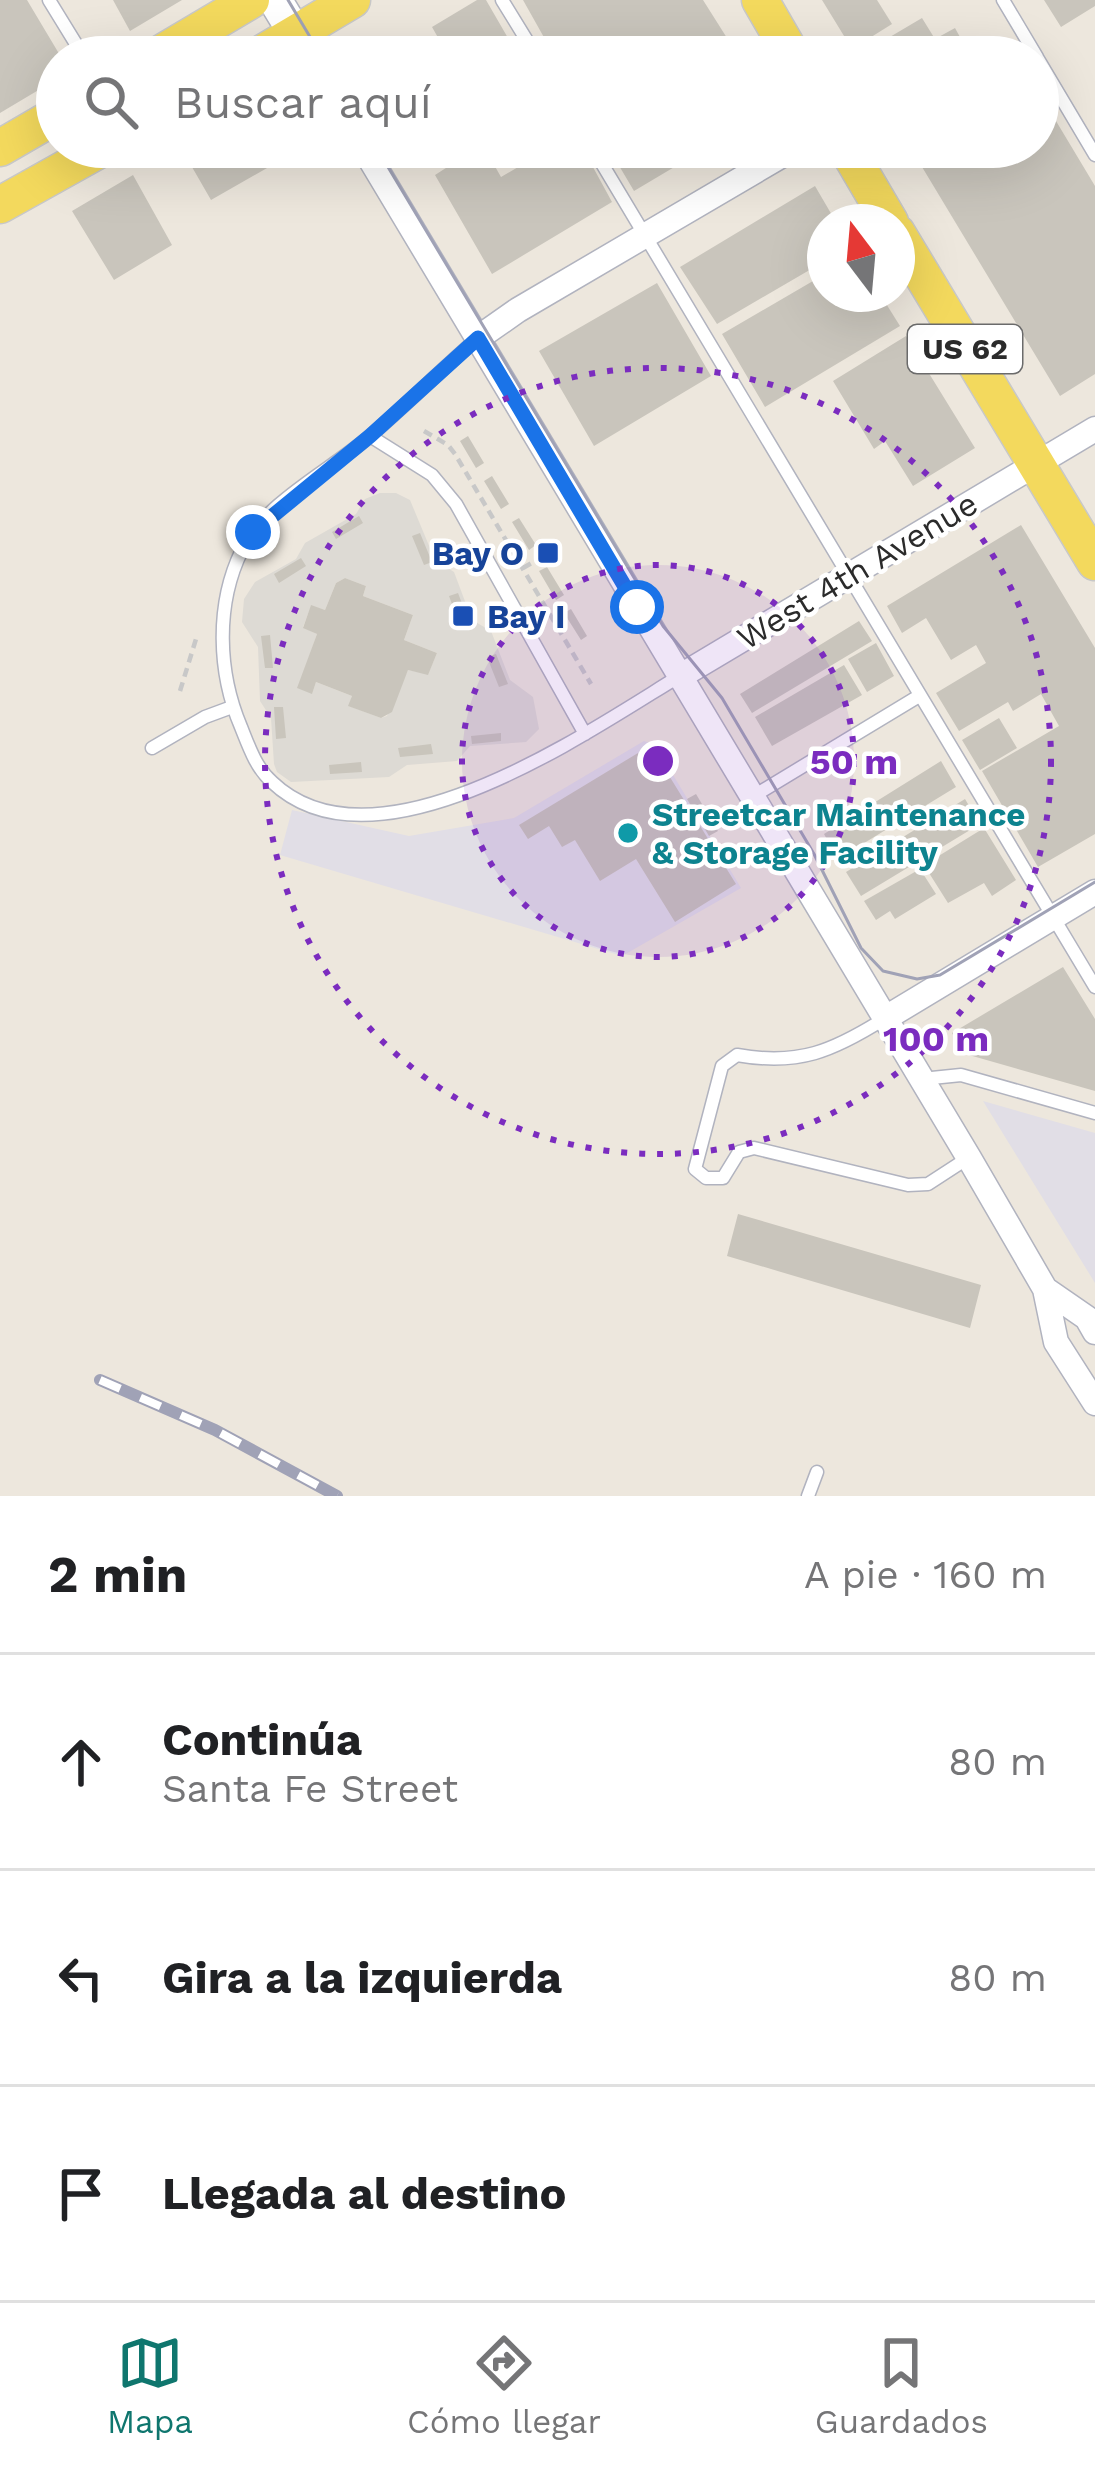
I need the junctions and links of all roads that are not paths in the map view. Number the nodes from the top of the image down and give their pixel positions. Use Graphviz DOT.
graph roads {
  1 [pos="49,0"];
  2 [pos="250,0"];
  3 [pos="275,0"];
  4 [pos="352,0"];
  5 [pos="502,0"];
  6 [pos="760,0"];
  7 [pos="1003,0"];
  8 [pos="71,36"];
  9 [pos="190,36"];
  10 [pos="297,36"];
  11 [pos="312,36"];
  12 [pos="524,36"];
  13 [pos="781,36"];
  14 [pos="1024,36"];
  15 [pos="1059,95"];
  16 [pos="36,127"];
  17 [pos="0,148"];
  18 [pos="1095,155"];
  19 [pos="67,168"];
  20 [pos="376,168"];
  21 [pos="605,168"];
  22 [pos="760,168"];
  23 [pos="858,168"];
  24 [pos="879,204"];
  25 [pos="0,206"];
  26 [pos="645,234"];
  27 [pos="915,263"];
  28 [pos="478,338"];
  29 [pos="1095,428"];
  30 [pos="370,436"];
  31 [pos="1035,464"];
  32 [pos="1095,562"];
  33 [pos="846,577"];
  34 [pos="679,676"];
  35 [pos="919,696"];
  36 [pos="232,707"];
  37 [pos="585,734"];
  38 [pos="152,748"];
  39 [pos="751,797"];
  40 [pos="1095,892"];
  41 [pos="1053,916"];
  42 [pos="1095,987"];
  43 [pos="884,1019"];
  44 [pos="922,1079"];
  45 [pos="1095,1113"];
  46 [pos="969,1158"];
  47 [pos="1045,1289"];
  48 [pos="1095,1332"];
  49 [pos="1095,1403"];
  50 [pos="817,1472"];
  51 [pos="808,1496"];
  1 -- 8 [label="lane"];
  2 -- 9 [label="main road"];
  3 -- 10 [label="main road"];
  4 -- 11 [label="main road"];
  5 -- 12 [label="lane"];
  6 -- 13 [label="main road"];
  7 -- 14 [label="lane"];
  15 -- 18 [label="lane"];
  16 -- 17 [label="main road"];
  19 -- 25 [label="main road"];
  20 -- 28 [label="street"];
  21 -- 26 [label="lane"];
  22 -- 26 [label="street"];
  23 -- 24 [label="main road"];
  26 -- 28 [label="street"];
  26 -- 33 [label="lane"];
  27 -- 31 [label="main road, US 62"];
  28 -- 30 [label="lane"];
  28 -- 34 [label="street"];
  29 -- 31 [label="street, West 4th Avenue"];
  30 -- 36 [label="lane"];
  30 -- 37 [label="lane"];
  31 -- 32 [label="main road, US 62"];
  31 -- 33 [label="street, West 4th Avenue"];
  33 -- 34 [label="street, West 4th Avenue"];
  33 -- 35 [label="lane"];
  34 -- 37 [label="lane"];
  34 -- 39 [label="street"];
  35 -- 39 [label="lane"];
  35 -- 41 [label="lane"];
  36 -- 37 [label="lane"];
  36 -- 38 [label="lane"];
  39 -- 43 [label="street"];
  40 -- 41 [label="street"];
  41 -- 42 [label="lane"];
  41 -- 43 [label="street"];
  43 -- 44 [label="street"];
  43 -- 46 [label="lane"];
  44 -- 45 [label="lane"];
  44 -- 46 [label="street"];
  46 -- 47 [label="street"];
  47 -- 48 [label="street"];
  47 -- 49 [label="street"];
  50 -- 51 [label="lane"];
}
